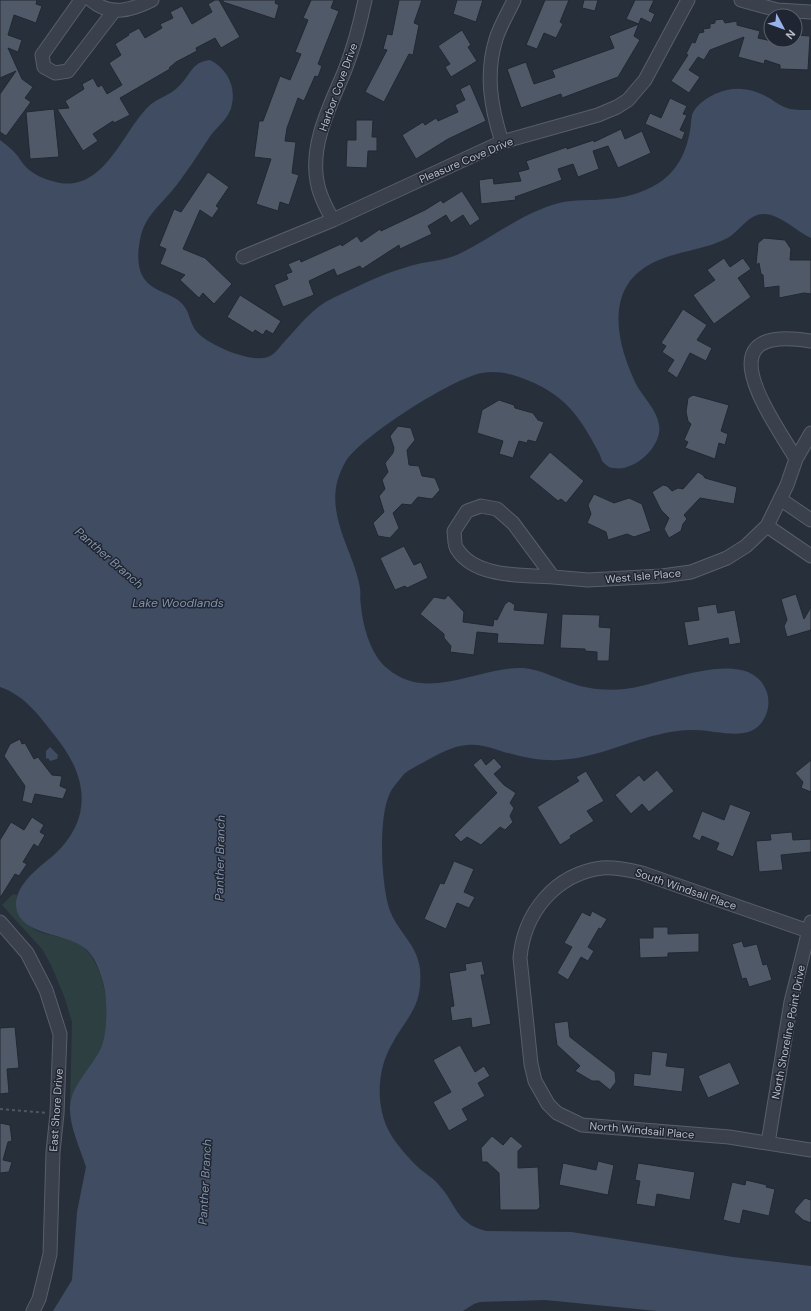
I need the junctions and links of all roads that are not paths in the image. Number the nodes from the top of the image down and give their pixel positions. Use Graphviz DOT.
graph roads {
  1 [pos="81,0"];
  2 [pos="91,0"];
  3 [pos="152,0"];
  4 [pos="365,0"];
  5 [pos="514,0"];
  6 [pos="688,0"];
  7 [pos="741,0"];
  8 [pos="114,11"];
  9 [pos="811,12"];
  10 [pos="502,142"];
  11 [pos="332,220"];
  12 [pos="243,257"];
  13 [pos="811,341"];
  14 [pos="811,433"];
  15 [pos="796,459"];
  16 [pos="780,499"];
  17 [pos="811,520"];
  18 [pos="767,526"];
  19 [pos="811,556"];
  20 [pos="553,577"];
  21 [pos="0,922"];
  22 [pos="810,929"];
  23 [pos="525,1015"];
  24 [pos="768,1143"];
  25 [pos="811,1150"];
  26 [pos="33,1311"];
  1 -- 8 [label="street"];
  2 -- 8 [label="street"];
  3 -- 8 [label="street"];
  4 -- 11 [label="street, Harbor Cove Drive"];
  5 -- 10 [label="street"];
  6 -- 10 [label="street, Pleasure Cove Drive"];
  7 -- 9 [label="street"];
  10 -- 11 [label="street, Pleasure Cove Drive"];
  11 -- 12 [label="street, Pleasure Cove Drive"];
  13 -- 15 [label="street"];
  14 -- 15 [label="street, West Isle Place"];
  15 -- 16 [label="street, West Isle Place"];
  16 -- 17 [label="street"];
  16 -- 18 [label="street, West Isle Place"];
  18 -- 19 [label="street"];
  18 -- 20 [label="street, West Isle Place"];
  20 -- 20 [label="street, West Isle Place"];
  21 -- 26 [label="street, East Shore Drive"];
  22 -- 23 [label="street, South Windsail Place"];
  22 -- 24 [label="street, North Shoreline Point Drive"];
  23 -- 24 [label="street, North Windsail Place"];
  24 -- 25 [label="street, North Windsail Place"];
}
